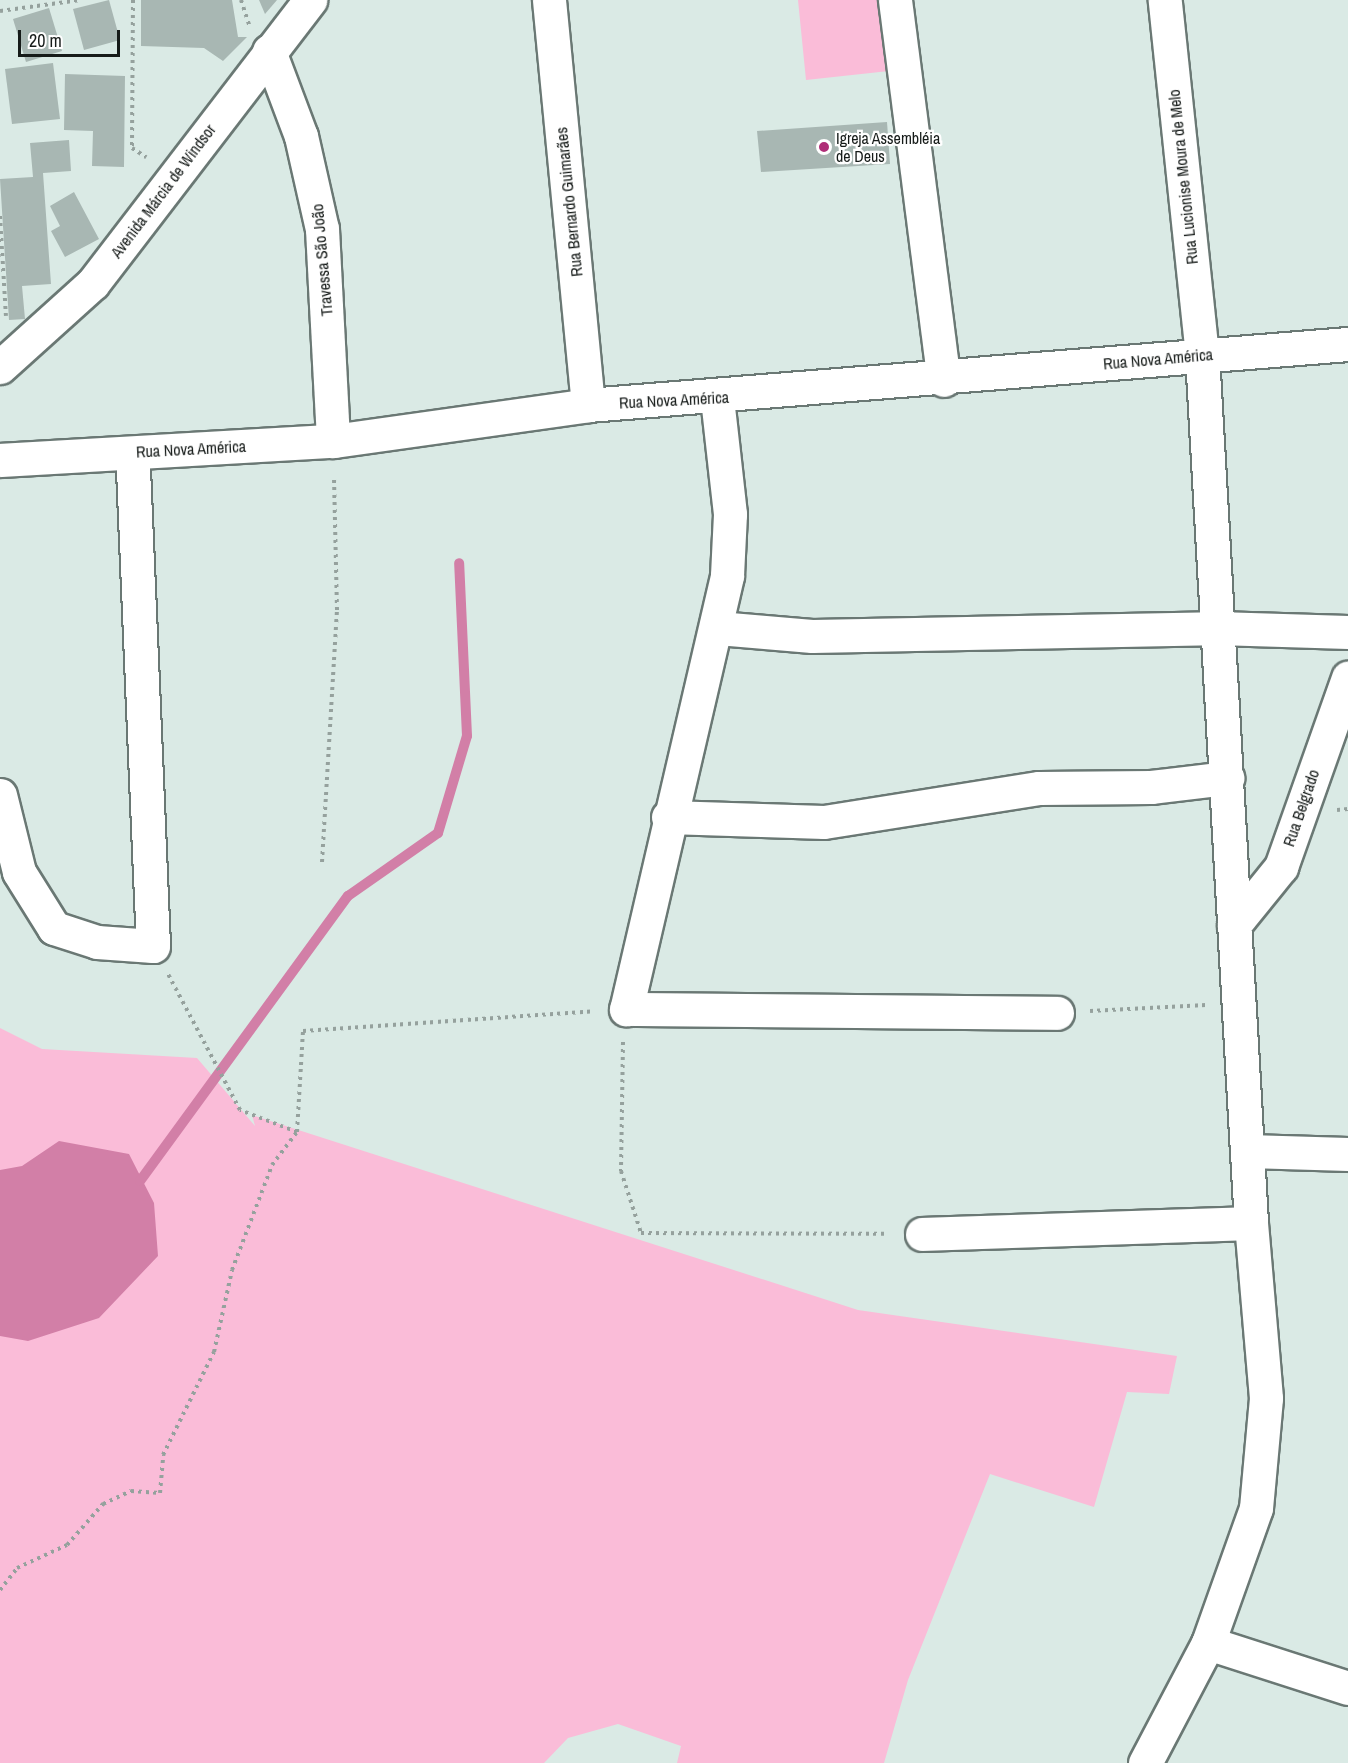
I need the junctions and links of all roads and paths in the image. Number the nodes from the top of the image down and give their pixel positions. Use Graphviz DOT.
graph roads {
  1 [pos="80,0"];
  2 [pos="133,0"];
  3 [pos="310,0"];
  4 [pos="549,0"];
  5 [pos="895,0"];
  6 [pos="1165,0"];
  7 [pos="0,12"];
  8 [pos="269,51"];
  9 [pos="175,175"];
  10 [pos="0,216"];
  11 [pos="1348,344"];
  12 [pos="1202,355"];
  13 [pos="4,364"];
  14 [pos="944,380"];
  15 [pos="717,398"];
  16 [pos="588,405"];
  17 [pos="333,441"];
  18 [pos="132,453"];
  19 [pos="0,460"];
  20 [pos="1218,627"];
  21 [pos="718,628"];
  22 [pos="1348,632"];
  23 [pos="1348,678"];
  24 [pos="1227,778"];
  25 [pos="0,795"];
  26 [pos="668,817"];
  27 [pos="322,862"];
  28 [pos="1234,925"];
  29 [pos="153,946"];
  30 [pos="1238,1003"];
  31 [pos="626,1009"];
  32 [pos="1057,1013"];
  33 [pos="297,1132"];
  34 [pos="1248,1151"];
  35 [pos="1348,1154"];
  36 [pos="1251,1223"];
  37 [pos="922,1234"];
  38 [pos="0,1590"];
  39 [pos="1208,1643"];
  40 [pos="1348,1688"];
  41 [pos="1145,1763"];
  1 -- 7 [label="path"];
  2 -- 9 [label="path"];
  3 -- 8 [label="street, Avenida Márcia de Windsor"];
  4 -- 16 [label="street, Rua Bernardo Guimarães"];
  5 -- 14 [label="street"];
  6 -- 12 [label="street, Rua Lucionise Moura de Melo"];
  8 -- 9 [label="street, Avenida Márcia de Windsor"];
  8 -- 17 [label="street, Travessa São João"];
  9 -- 13 [label="street, Avenida Márcia de Windsor"];
  10 -- 13 [label="path"];
  11 -- 12 [label="street, Rua Nova América"];
  12 -- 14 [label="street, Rua Nova América"];
  12 -- 20 [label="street, Rua Lucionise Moura de Melo"];
  14 -- 15 [label="street, Rua Nova América"];
  15 -- 16 [label="street, Rua Nova América"];
  15 -- 21 [label="street"];
  16 -- 17 [label="street, Rua Nova América"];
  17 -- 18 [label="street, Rua Nova América"];
  17 -- 27 [label="path"];
  18 -- 19 [label="street, Rua Nova América"];
  18 -- 29 [label="street"];
  20 -- 21 [label="street"];
  20 -- 22 [label="street"];
  20 -- 24 [label="street, Rua Lucionise Moura de Melo"];
  21 -- 26 [label="street"];
  23 -- 28 [label="street, Rua Belgrado"];
  24 -- 26 [label="street"];
  24 -- 28 [label="street, Rua Lucionise Moura de Melo"];
  25 -- 29 [label="street"];
  26 -- 31 [label="street"];
  28 -- 30 [label="street, Rua Lucionise Moura de Melo"];
  29 -- 33 [label="path"];
  30 -- 32 [label="path"];
  30 -- 34 [label="street, Rua Lucionise Moura de Melo"];
  31 -- 32 [label="street"];
  31 -- 33 [label="path"];
  31 -- 37 [label="path"];
  33 -- 38 [label="path"];
  34 -- 35 [label="street"];
  34 -- 36 [label="street, Rua Lucionise Moura de Melo"];
  36 -- 37 [label="street"];
  36 -- 39 [label="street, Rua Lucionise Moura de Melo"];
  39 -- 40 [label="street"];
  39 -- 41 [label="street, Rua Lucionise Moura de Melo"];
}
